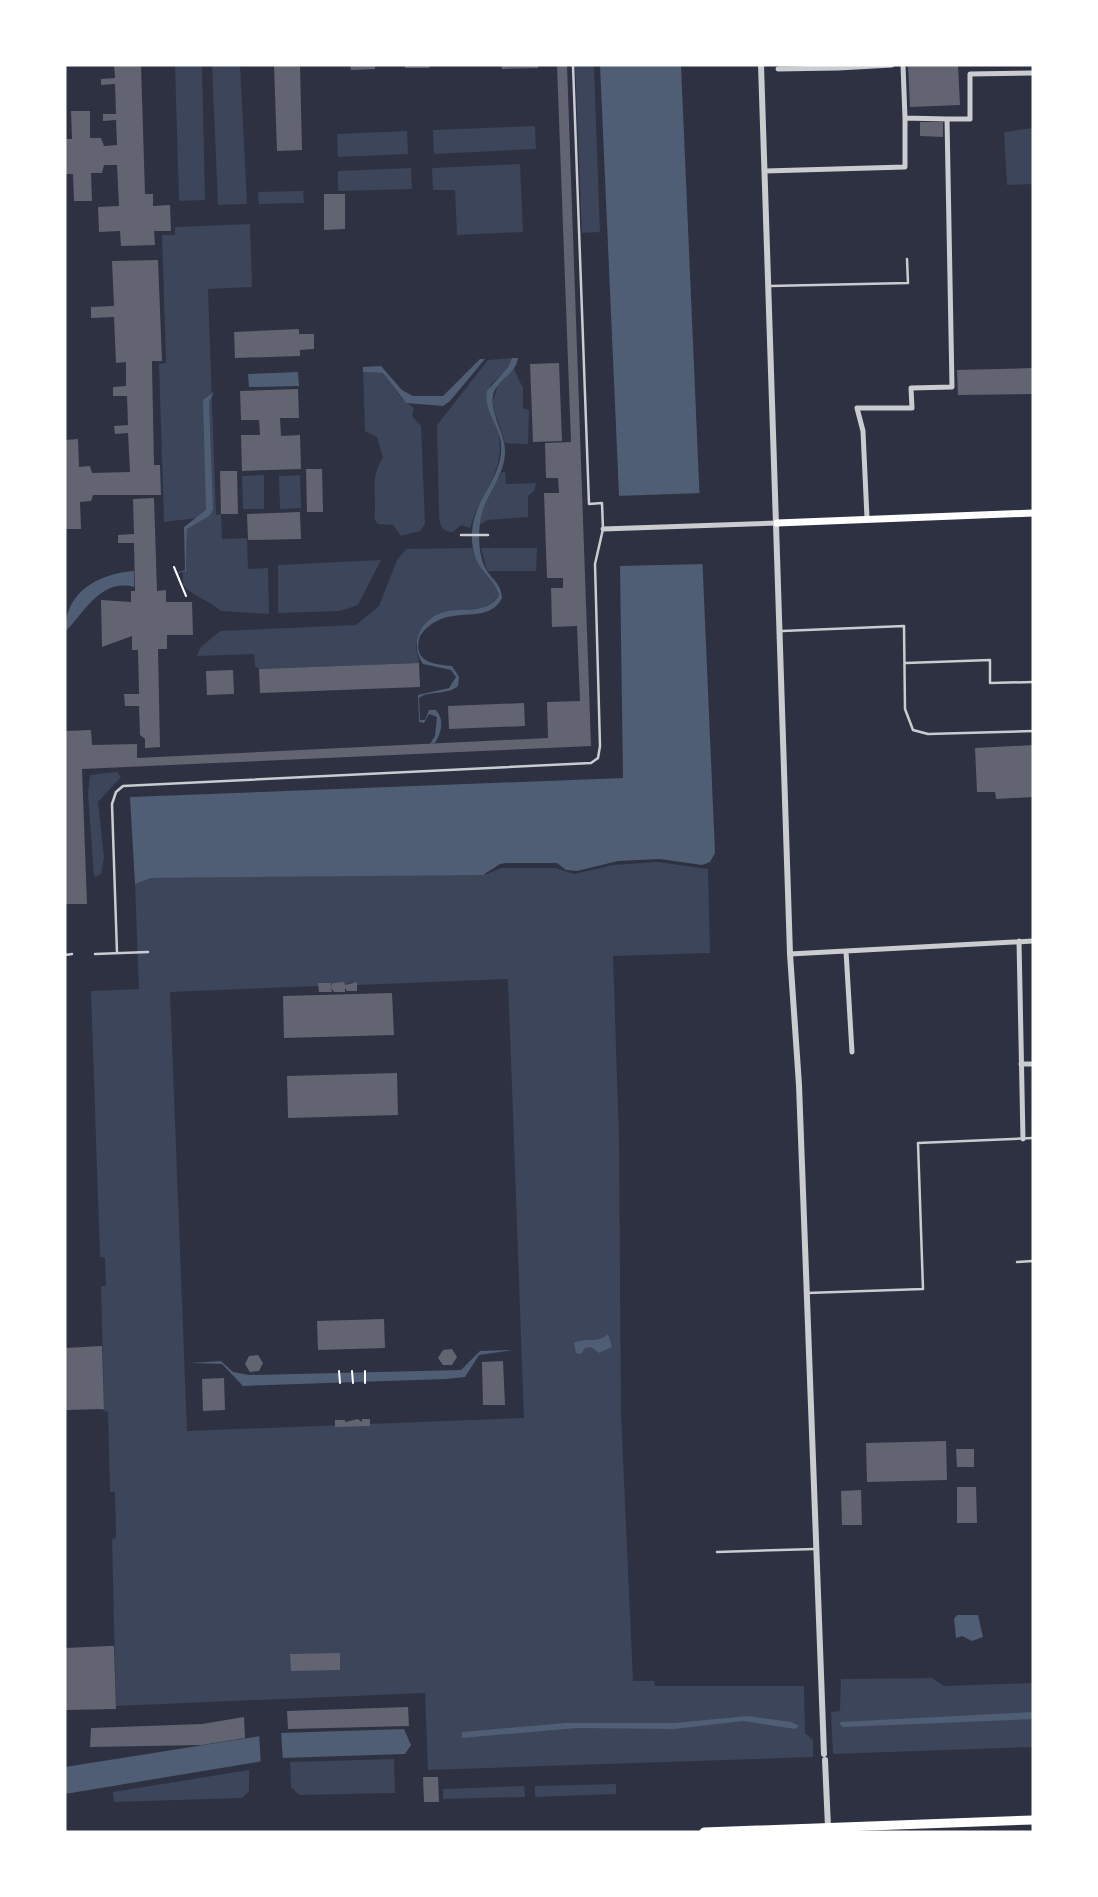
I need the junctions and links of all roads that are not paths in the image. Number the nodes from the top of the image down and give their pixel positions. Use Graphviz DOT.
graph roads {
  1 [pos="573,65"];
  2 [pos="761,65"];
  3 [pos="892,65"];
  4 [pos="903,65"];
  5 [pos="838,66"];
  6 [pos="778,69"];
  7 [pos="1033,73"];
  8 [pos="905,118"];
  9 [pos="947,119"];
  10 [pos="765,171"];
  11 [pos="907,259"];
  12 [pos="769,286"];
  13 [pos="1033,513"];
  14 [pos="867,518"];
  15 [pos="777,523"];
  16 [pos="603,529"];
  17 [pos="488,535"];
  18 [pos="461,536"];
  19 [pos="782,631"];
  20 [pos="906,663"];
  21 [pos="1033,682"];
  22 [pos="1033,731"];
  23 [pos="1019,941"];
  24 [pos="1033,941"];
  25 [pos="846,951"];
  26 [pos="148,952"];
  27 [pos="117,953"];
  28 [pos="72,954"];
  29 [pos="95,954"];
  30 [pos="790,954"];
  31 [pos="65,955"];
  32 [pos="852,1052"];
  33 [pos="1033,1064"];
  34 [pos="1021,1065"];
  35 [pos="1033,1138"];
  36 [pos="1023,1139"];
  37 [pos="1033,1261"];
  38 [pos="1017,1262"];
  39 [pos="807,1293"];
  40 [pos="816,1549"];
  41 [pos="717,1552"];
  42 [pos="1033,1820"];
  43 [pos="826,1830"];
  44 [pos="704,1832"];
  1 -- 16 [label="lane"];
  2 -- 10 [label="street"];
  3 -- 5 [label="street"];
  4 -- 8 [label="street"];
  5 -- 6 [label="street"];
  7 -- 9 [label="street"];
  8 -- 9 [label="street"];
  8 -- 10 [label="street"];
  9 -- 14 [label="street"];
  10 -- 12 [label="street"];
  11 -- 12 [label="lane"];
  12 -- 15 [label="street"];
  13 -- 14 [label="main road"];
  14 -- 15 [label="main road"];
  15 -- 16 [label="street"];
  15 -- 19 [label="street"];
  16 -- 27 [label="lane"];
  17 -- 18 [label="lane"];
  19 -- 20 [label="lane"];
  19 -- 30 [label="street"];
  20 -- 21 [label="lane"];
  20 -- 22 [label="lane"];
  23 -- 24 [label="street"];
  23 -- 25 [label="street"];
  23 -- 34 [label="street"];
  25 -- 30 [label="street"];
  25 -- 32 [label="street"];
  26 -- 27 [label="lane"];
  27 -- 29 [label="lane"];
  28 -- 31 [label="lane"];
  30 -- 39 [label="street"];
  33 -- 34 [label="street"];
  34 -- 36 [label="street"];
  35 -- 36 [label="lane"];
  36 -- 39 [label="lane"];
  37 -- 38 [label="lane"];
  39 -- 40 [label="street"];
  40 -- 41 [label="lane"];
  40 -- 43 [label="street"];
  42 -- 43 [label="highway"];
  43 -- 44 [label="highway"];
}
